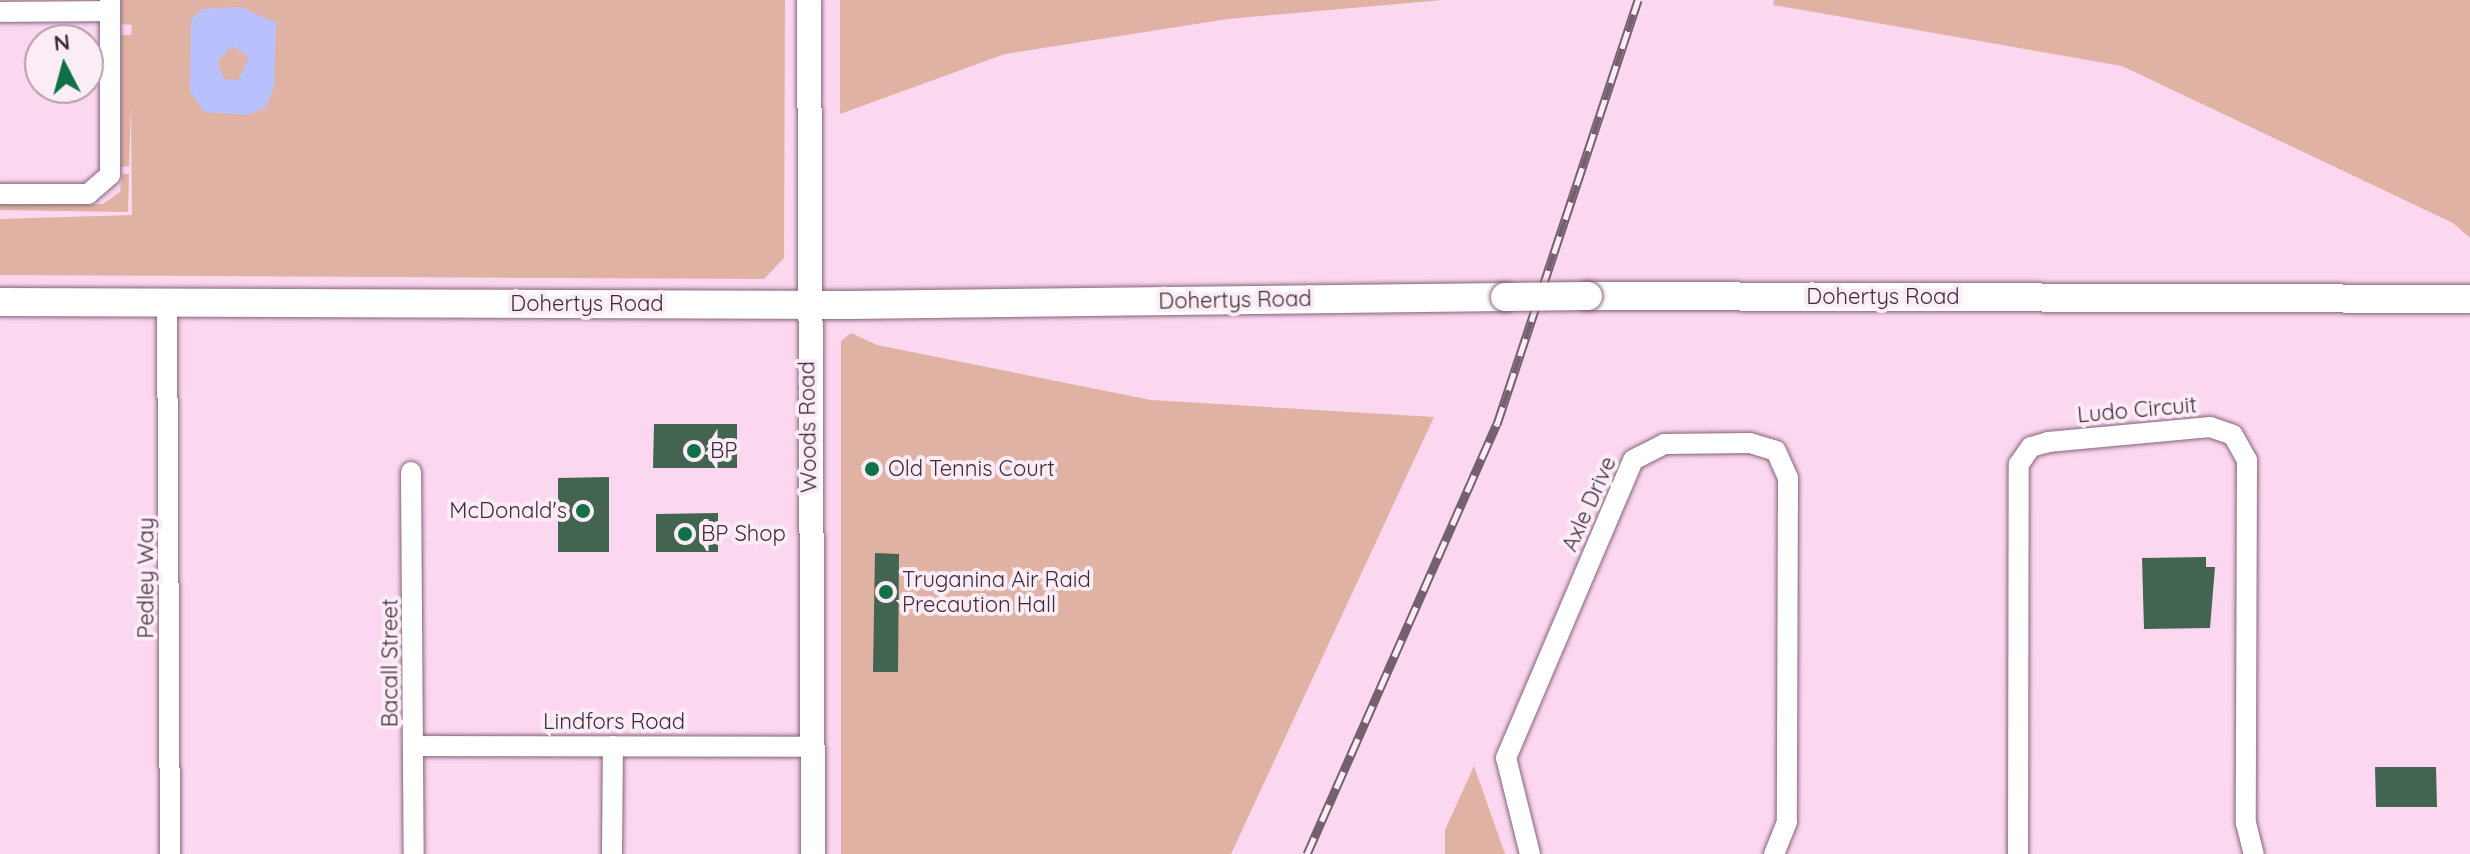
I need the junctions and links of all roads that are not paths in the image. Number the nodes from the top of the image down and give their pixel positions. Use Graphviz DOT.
graph roads {
  1 [pos="809,0"];
  2 [pos="110,6"];
  3 [pos="0,12"];
  4 [pos="0,194"];
  5 [pos="2470,299"];
  6 [pos="0,302"];
  7 [pos="167,303"];
  8 [pos="805,305"];
  9 [pos="411,472"];
  10 [pos="414,746"];
  11 [pos="613,746"];
  12 [pos="813,747"];
  13 [pos="1778,850"];
  14 [pos="170,854"];
  15 [pos="414,854"];
  16 [pos="612,854"];
  17 [pos="813,854"];
  18 [pos="1530,854"];
  19 [pos="2018,854"];
  20 [pos="2254,854"];
  1 -- 8 [label="street, Woods Road"];
  2 -- 3 [label="street"];
  2 -- 4 [label="street"];
  5 -- 8 [label="main road, Dohertys Road, bridge"];
  6 -- 7 [label="main road, Dohertys Road"];
  7 -- 8 [label="main road, Dohertys Road"];
  7 -- 14 [label="street, Pedley Way"];
  8 -- 12 [label="street, Woods Road"];
  9 -- 10 [label="street, Bacall Street"];
  10 -- 11 [label="street, Lindfors Road"];
  10 -- 15 [label="street, Bacall Street"];
  11 -- 12 [label="street, Lindfors Road"];
  11 -- 16 [label="street"];
  12 -- 17 [label="street, Woods Road"];
  13 -- 18 [label="street, Axle Drive"];
  19 -- 20 [label="street, Ludo Circuit"];
}
